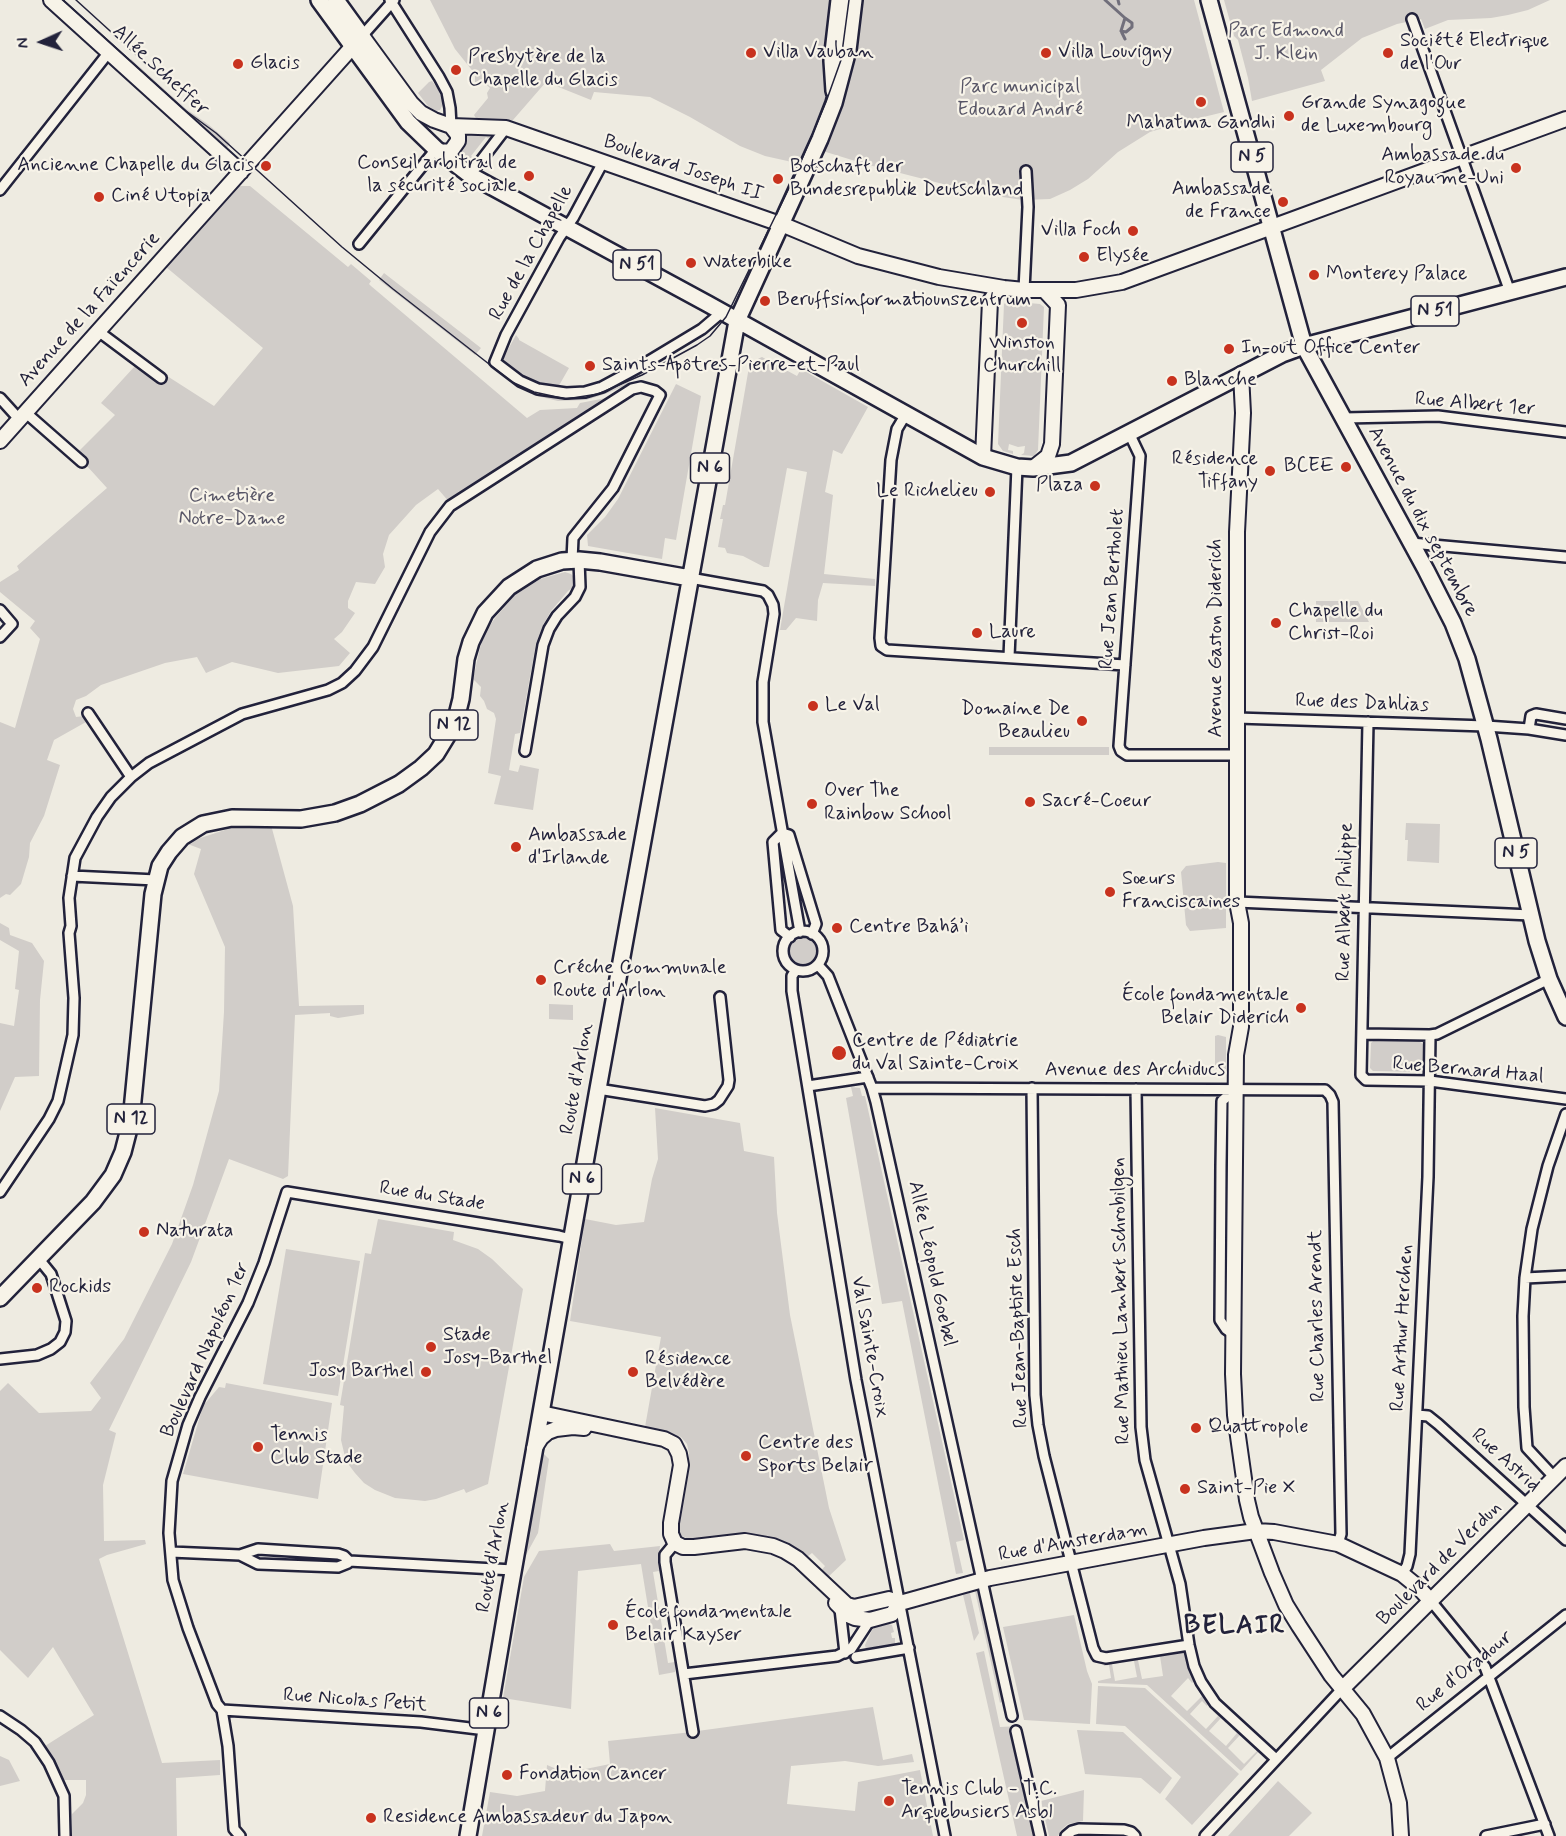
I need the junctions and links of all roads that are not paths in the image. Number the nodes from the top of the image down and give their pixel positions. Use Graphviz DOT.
graph roads {
  1 [pos="51,0"];
  2 [pos="839,0"];
  3 [pos="854,0"];
  4 [pos="1209,0"];
  5 [pos="324,1"];
  6 [pos="392,1"];
  7 [pos="1412,20"];
  8 [pos="358,41"];
  9 [pos="109,52"];
  10 [pos="834,103"];
  11 [pos="1566,119"];
  12 [pos="448,125"];
  13 [pos="506,128"];
  14 [pos="436,149"];
  15 [pos="1462,158"];
  16 [pos="603,162"];
  17 [pos="1026,171"];
  18 [pos="241,172"];
  19 [pos="470,175"];
  20 [pos="2,183"];
  21 [pos="781,224"];
  22 [pos="1272,228"];
  23 [pos="563,233"];
  24 [pos="359,244"];
  25 [pos="1566,278"];
  26 [pos="1004,288"];
  27 [pos="1024,290"];
  28 [pos="1045,291"];
  29 [pos="1510,292"];
  30 [pos="722,312"];
  31 [pos="737,321"];
  32 [pos="98,331"];
  33 [pos="1304,346"];
  34 [pos="1241,374"];
  35 [pos="161,378"];
  36 [pos="0,398"];
  37 [pos="906,414"];
  38 [pos="22,415"];
  39 [pos="1344,418"];
  40 [pos="1566,432"];
  41 [pos="1129,433"];
  42 [pos="0,441"];
  43 [pos="983,457"];
  44 [pos="82,462"];
  45 [pos="1017,467"];
  46 [pos="1033,468"];
  47 [pos="1411,543"];
  48 [pos="1566,557"];
  49 [pos="576,560"];
  50 [pos="690,578"];
  51 [pos="0,610"];
  52 [pos="0,637"];
  53 [pos="1009,657"];
  54 [pos="1125,665"];
  55 [pos="88,713"];
  56 [pos="1237,718"];
  57 [pos="1566,719"];
  58 [pos="1368,722"];
  59 [pos="1486,726"];
  60 [pos="1529,729"];
  61 [pos="1566,735"];
  62 [pos="525,751"];
  63 [pos="1237,755"];
  64 [pos="131,777"];
  65 [pos="782,833"];
  66 [pos="72,876"];
  67 [pos="154,887"];
  68 [pos="1237,902"];
  69 [pos="1364,908"];
  70 [pos="1531,915"];
  71 [pos="800,932"];
  72 [pos="812,934"];
  73 [pos="790,937"];
  74 [pos="818,965"];
  75 [pos="796,970"];
  76 [pos="1549,979"];
  77 [pos="720,997"];
  78 [pos="1566,1017"];
  79 [pos="1362,1034"];
  80 [pos="1430,1035"];
  81 [pos="868,1077"];
  82 [pos="1366,1080"];
  83 [pos="1431,1081"];
  84 [pos="808,1086"];
  85 [pos="872,1088"];
  86 [pos="1032,1088"];
  87 [pos="597,1089"];
  88 [pos="1136,1089"];
  89 [pos="1236,1089"];
  90 [pos="1325,1090"];
  91 [pos="1566,1099"];
  92 [pos="1566,1114"];
  93 [pos="0,1192"];
  94 [pos="287,1192"];
  95 [pos="571,1239"];
  96 [pos="38,1258"];
  97 [pos="1566,1276"];
  98 [pos="1525,1278"];
  99 [pos="0,1298"];
  100 [pos="0,1359"];
  101 [pos="540,1413"];
  102 [pos="1417,1415"];
  103 [pos="628,1432"];
  104 [pos="534,1449"];
  105 [pos="1566,1466"];
  106 [pos="1554,1477"];
  107 [pos="1526,1504"];
  108 [pos="1256,1531"];
  109 [pos="1566,1540"];
  110 [pos="675,1543"];
  111 [pos="1338,1544"];
  112 [pos="1168,1545"];
  113 [pos="171,1552"];
  114 [pos="240,1555"];
  115 [pos="349,1561"];
  116 [pos="1071,1563"];
  117 [pos="513,1570"];
  118 [pos="1402,1574"];
  119 [pos="982,1580"];
  120 [pos="820,1581"];
  121 [pos="1431,1601"];
  122 [pos="900,1604"];
  123 [pos="840,1609"];
  124 [pos="1566,1615"];
  125 [pos="870,1620"];
  126 [pos="1189,1645"];
  127 [pos="909,1648"];
  128 [pos="845,1653"];
  129 [pos="856,1657"];
  130 [pos="684,1674"];
  131 [pos="1490,1676"];
  132 [pos="1342,1689"];
  133 [pos="1010,1704"];
  134 [pos="998,1707"];
  135 [pos="222,1710"];
  136 [pos="0,1716"];
  137 [pos="1012,1716"];
  138 [pos="486,1730"];
  139 [pos="1016,1731"];
  140 [pos="693,1732"];
  141 [pos="1020,1746"];
  142 [pos="1008,1748"];
  143 [pos="1387,1758"];
  144 [pos="1276,1759"];
  145 [pos="1545,1824"];
  146 [pos="64,1836"];
  147 [pos="240,1836"];
  148 [pos="468,1836"];
  149 [pos="945,1836"];
  150 [pos="1040,1836"];
  151 [pos="1066,1836"];
  152 [pos="1135,1836"];
  153 [pos="1205,1836"];
  154 [pos="1401,1836"];
  155 [pos="1486,1836"];
  156 [pos="1549,1836"];
  1 -- 9 [label="street, Allée Scheffer"];
  2 -- 10 [label="main road, N 6"];
  3 -- 10 [label="main road, N 6"];
  4 -- 22 [label="main road, N 5"];
  5 -- 8 [label="main road, N 51"];
  6 -- 8 [label="street"];
  6 -- 12 [label="street"];
  7 -- 15 [label="street"];
  8 -- 12 [label="street, Boulevard Joseph II"];
  8 -- 14 [label="main road, N 51"];
  8 -- 18 [label="street, Avenue de la Faïencerie"];
  9 -- 18 [label="street, Allée Scheffer"];
  9 -- 20 [label="street"];
  10 -- 21 [label="main road, N 6"];
  11 -- 15 [label="street, Boulevard Joseph II"];
  12 -- 13 [label="street, Boulevard Joseph II"];
  12 -- 14 [label="street"];
  12 -- 14 [label="street"];
  13 -- 16 [label="street, Boulevard Joseph II"];
  13 -- 19 [label="street"];
  14 -- 19 [label="main road, N 51"];
  14 -- 24 [label="street"];
  15 -- 22 [label="street, Boulevard Joseph II"];
  15 -- 29 [label="street"];
  16 -- 21 [label="street, Boulevard Joseph II"];
  16 -- 23 [label="street, Rue de la Chapelle"];
  17 -- 27 [label="street"];
  18 -- 32 [label="street, Avenue de la Faïencerie"];
  19 -- 23 [label="main road, N 51"];
  21 -- 26 [label="street, Boulevard Joseph II"];
  21 -- 31 [label="main road, N 6"];
  22 -- 28 [label="street, Boulevard Joseph II"];
  22 -- 33 [label="main road, N 5"];
  23 -- 30 [label="main road, N 51"];
  23 -- 30 [label="street, Rue de la Chapelle"];
  25 -- 29 [label="main road, N 51"];
  26 -- 27 [label="street, Boulevard Joseph II"];
  26 -- 43 [label="street"];
  27 -- 28 [label="street, Boulevard Joseph II"];
  28 -- 46 [label="street"];
  29 -- 33 [label="main road, N 51"];
  30 -- 31 [label="main road, N 51"];
  31 -- 37 [label="main road, N 51"];
  31 -- 50 [label="main road, N 6"];
  32 -- 35 [label="street"];
  32 -- 38 [label="street, Avenue de la Faïencerie"];
  33 -- 34 [label="main road, N 51"];
  33 -- 39 [label="main road, Avenue du dix septembre / N 5"];
  34 -- 41 [label="main road, N 51"];
  34 -- 56 [label="street, Avenue Gaston Diderich"];
  36 -- 38 [label="street"];
  37 -- 43 [label="main road, N 51"];
  37 -- 53 [label="street"];
  38 -- 42 [label="street, Avenue de la Faïencerie"];
  38 -- 44 [label="street, Avenue de la Faïencerie"];
  39 -- 40 [label="street, Rue Albert 1er"];
  39 -- 47 [label="main road, Avenue du dix septembre / N 5"];
  41 -- 46 [label="main road, N 51"];
  41 -- 54 [label="street, Rue Jean Bertholet"];
  43 -- 45 [label="main road, N 51"];
  45 -- 46 [label="main road, N 51"];
  45 -- 53 [label="street"];
  47 -- 48 [label="street"];
  47 -- 59 [label="main road, Avenue du dix septembre / N 5"];
  49 -- 50 [label="main road, N 12"];
  49 -- 62 [label="street"];
  49 -- 64 [label="street"];
  49 -- 67 [label="main road, N 12"];
  50 -- 65 [label="street, Val Sainte-Croix"];
  50 -- 87 [label="main road, Route d'Arlon / N 6"];
  51 -- 52 [label="street"];
  53 -- 54 [label="street"];
  54 -- 63 [label="street, Rue Jean Bertholet"];
  55 -- 64 [label="street"];
  56 -- 58 [label="street, Rue des Dahlias"];
  56 -- 63 [label="street, Avenue Gaston Diderich"];
  57 -- 60 [label="street"];
  58 -- 59 [label="street, Rue des Dahlias"];
  58 -- 69 [label="street, Rue Albert Philippe"];
  59 -- 60 [label="street, Rue des Dahlias"];
  59 -- 70 [label="main road, N 5"];
  60 -- 61 [label="street, Rue des Dahlias"];
  63 -- 68 [label="street, Avenue Gaston Diderich"];
  64 -- 66 [label="street"];
  65 -- 71 [label="street, Val Sainte-Croix"];
  65 -- 72 [label="street, Val Sainte-Croix"];
  65 -- 73 [label="street, Val Sainte-Croix"];
  66 -- 67 [label="street"];
  66 -- 93 [label="street"];
  67 -- 96 [label="main road, N 12"];
  68 -- 69 [label="street"];
  68 -- 89 [label="street, Avenue Gaston Diderich"];
  69 -- 70 [label="street"];
  69 -- 79 [label="street, Rue Albert Philippe"];
  70 -- 76 [label="main road, N 5"];
  71 -- 72 [label="street"];
  71 -- 73 [label="street"];
  72 -- 74 [label="street, Val Sainte-Croix"];
  73 -- 75 [label="street, Val Sainte-Croix"];
  74 -- 75 [label="street"];
  74 -- 81 [label="street, Allée Léopold Goebel"];
  75 -- 84 [label="street, Val Sainte-Croix"];
  76 -- 78 [label="main road, N 5"];
  76 -- 80 [label="street"];
  77 -- 87 [label="street"];
  79 -- 80 [label="street"];
  79 -- 82 [label="street, Rue Albert Philippe"];
  80 -- 83 [label="street, Rue Arthur Herchen"];
  81 -- 84 [label="street"];
  81 -- 85 [label="street, Allée Léopold Goebel"];
  82 -- 83 [label="street, Rue Bernard Haal"];
  83 -- 91 [label="street, Rue Bernard Haal"];
  83 -- 102 [label="street, Rue Arthur Herchen"];
  84 -- 122 [label="street, Val Sainte-Croix"];
  85 -- 86 [label="street, Avenue des Archiducs"];
  85 -- 119 [label="street, Allée Léopold Goebel"];
  86 -- 88 [label="street, Avenue des Archiducs"];
  86 -- 116 [label="street, Rue Jean-Baptiste Esch"];
  87 -- 95 [label="main road, Route d'Arlon / N 6"];
  88 -- 89 [label="street, Avenue des Archiducs"];
  88 -- 112 [label="street, Rue Mathieu Lambert Schrobilgen"];
  89 -- 90 [label="street, Avenue des Archiducs"];
  89 -- 108 [label="street, Avenue Gaston Diderich"];
  90 -- 111 [label="street, Rue Charles Arendt"];
  92 -- 98 [label="street"];
  94 -- 95 [label="street, Rue du Stade"];
  94 -- 113 [label="street, Boulevard Napoléon 1er"];
  95 -- 101 [label="main road, Route d'Arlon / N 6"];
  96 -- 99 [label="main road, N 12"];
  96 -- 100 [label="street"];
  97 -- 98 [label="street"];
  98 -- 106 [label="street"];
  101 -- 103 [label="street"];
  101 -- 104 [label="main road, Route d'Arlon / N 6"];
  102 -- 107 [label="street, Rue Astrid"];
  102 -- 118 [label="street, Rue Arthur Herchen"];
  103 -- 104 [label="street"];
  103 -- 110 [label="street"];
  104 -- 117 [label="main road, Route d'Arlon / N 6"];
  105 -- 106 [label="street, Boulevard de Verdun"];
  106 -- 107 [label="street, Boulevard de Verdun"];
  107 -- 109 [label="street, Rue Astrid"];
  107 -- 121 [label="street, Boulevard de Verdun"];
  108 -- 111 [label="street, Rue d'Amsterdam"];
  108 -- 112 [label="street, Rue d'Amsterdam"];
  108 -- 132 [label="street, Avenue Gaston Diderich"];
  110 -- 120 [label="street"];
  110 -- 130 [label="street"];
  111 -- 118 [label="street, Rue d'Amsterdam"];
  112 -- 116 [label="street, Rue d'Amsterdam"];
  112 -- 126 [label="street, Rue Mathieu Lambert Schrobilgen"];
  113 -- 114 [label="street"];
  113 -- 135 [label="street, Boulevard Napoléon 1er"];
  114 -- 115 [label="street"];
  114 -- 115 [label="street"];
  115 -- 117 [label="street"];
  116 -- 119 [label="street, Rue d'Amsterdam"];
  116 -- 126 [label="street, Rue Jean-Baptiste Esch"];
  117 -- 138 [label="main road, Route d'Arlon / N 6"];
  118 -- 121 [label="street, Rue d'Amsterdam"];
  119 -- 122 [label="street, Rue d'Amsterdam"];
  119 -- 133 [label="street, Allée Léopold Goebel"];
  120 -- 122 [label="street"];
  120 -- 123 [label="street"];
  121 -- 131 [label="street"];
  121 -- 132 [label="street, Boulevard de Verdun"];
  122 -- 125 [label="street"];
  122 -- 127 [label="street, Val Sainte-Croix"];
  123 -- 125 [label="street"];
  123 -- 128 [label="street"];
  124 -- 131 [label="street, Rue d'Oradour"];
  125 -- 128 [label="street"];
  126 -- 144 [label="street, Rue Mathieu Lambert Schrobilgen"];
  127 -- 129 [label="street"];
  127 -- 149 [label="street, Val Sainte-Croix"];
  128 -- 130 [label="street"];
  130 -- 140 [label="street"];
  131 -- 143 [label="street, Rue d'Oradour"];
  131 -- 145 [label="street"];
  132 -- 143 [label="street, Avenue Gaston Diderich"];
  132 -- 144 [label="street"];
  133 -- 134 [label="street"];
  133 -- 137 [label="street, Allée Léopold Goebel"];
  135 -- 138 [label="street, Rue Nicolas Petit"];
  135 -- 147 [label="street, Boulevard Napoléon 1er"];
  136 -- 146 [label="street"];
  138 -- 148 [label="main road, Route d'Arlon / N 6"];
  139 -- 141 [label="street"];
  141 -- 142 [label="street"];
  141 -- 150 [label="street"];
  143 -- 154 [label="street, Avenue Gaston Diderich"];
  144 -- 153 [label="street"];
  145 -- 155 [label="street"];
  145 -- 156 [label="street"];
  151 -- 152 [label="street"];
}
